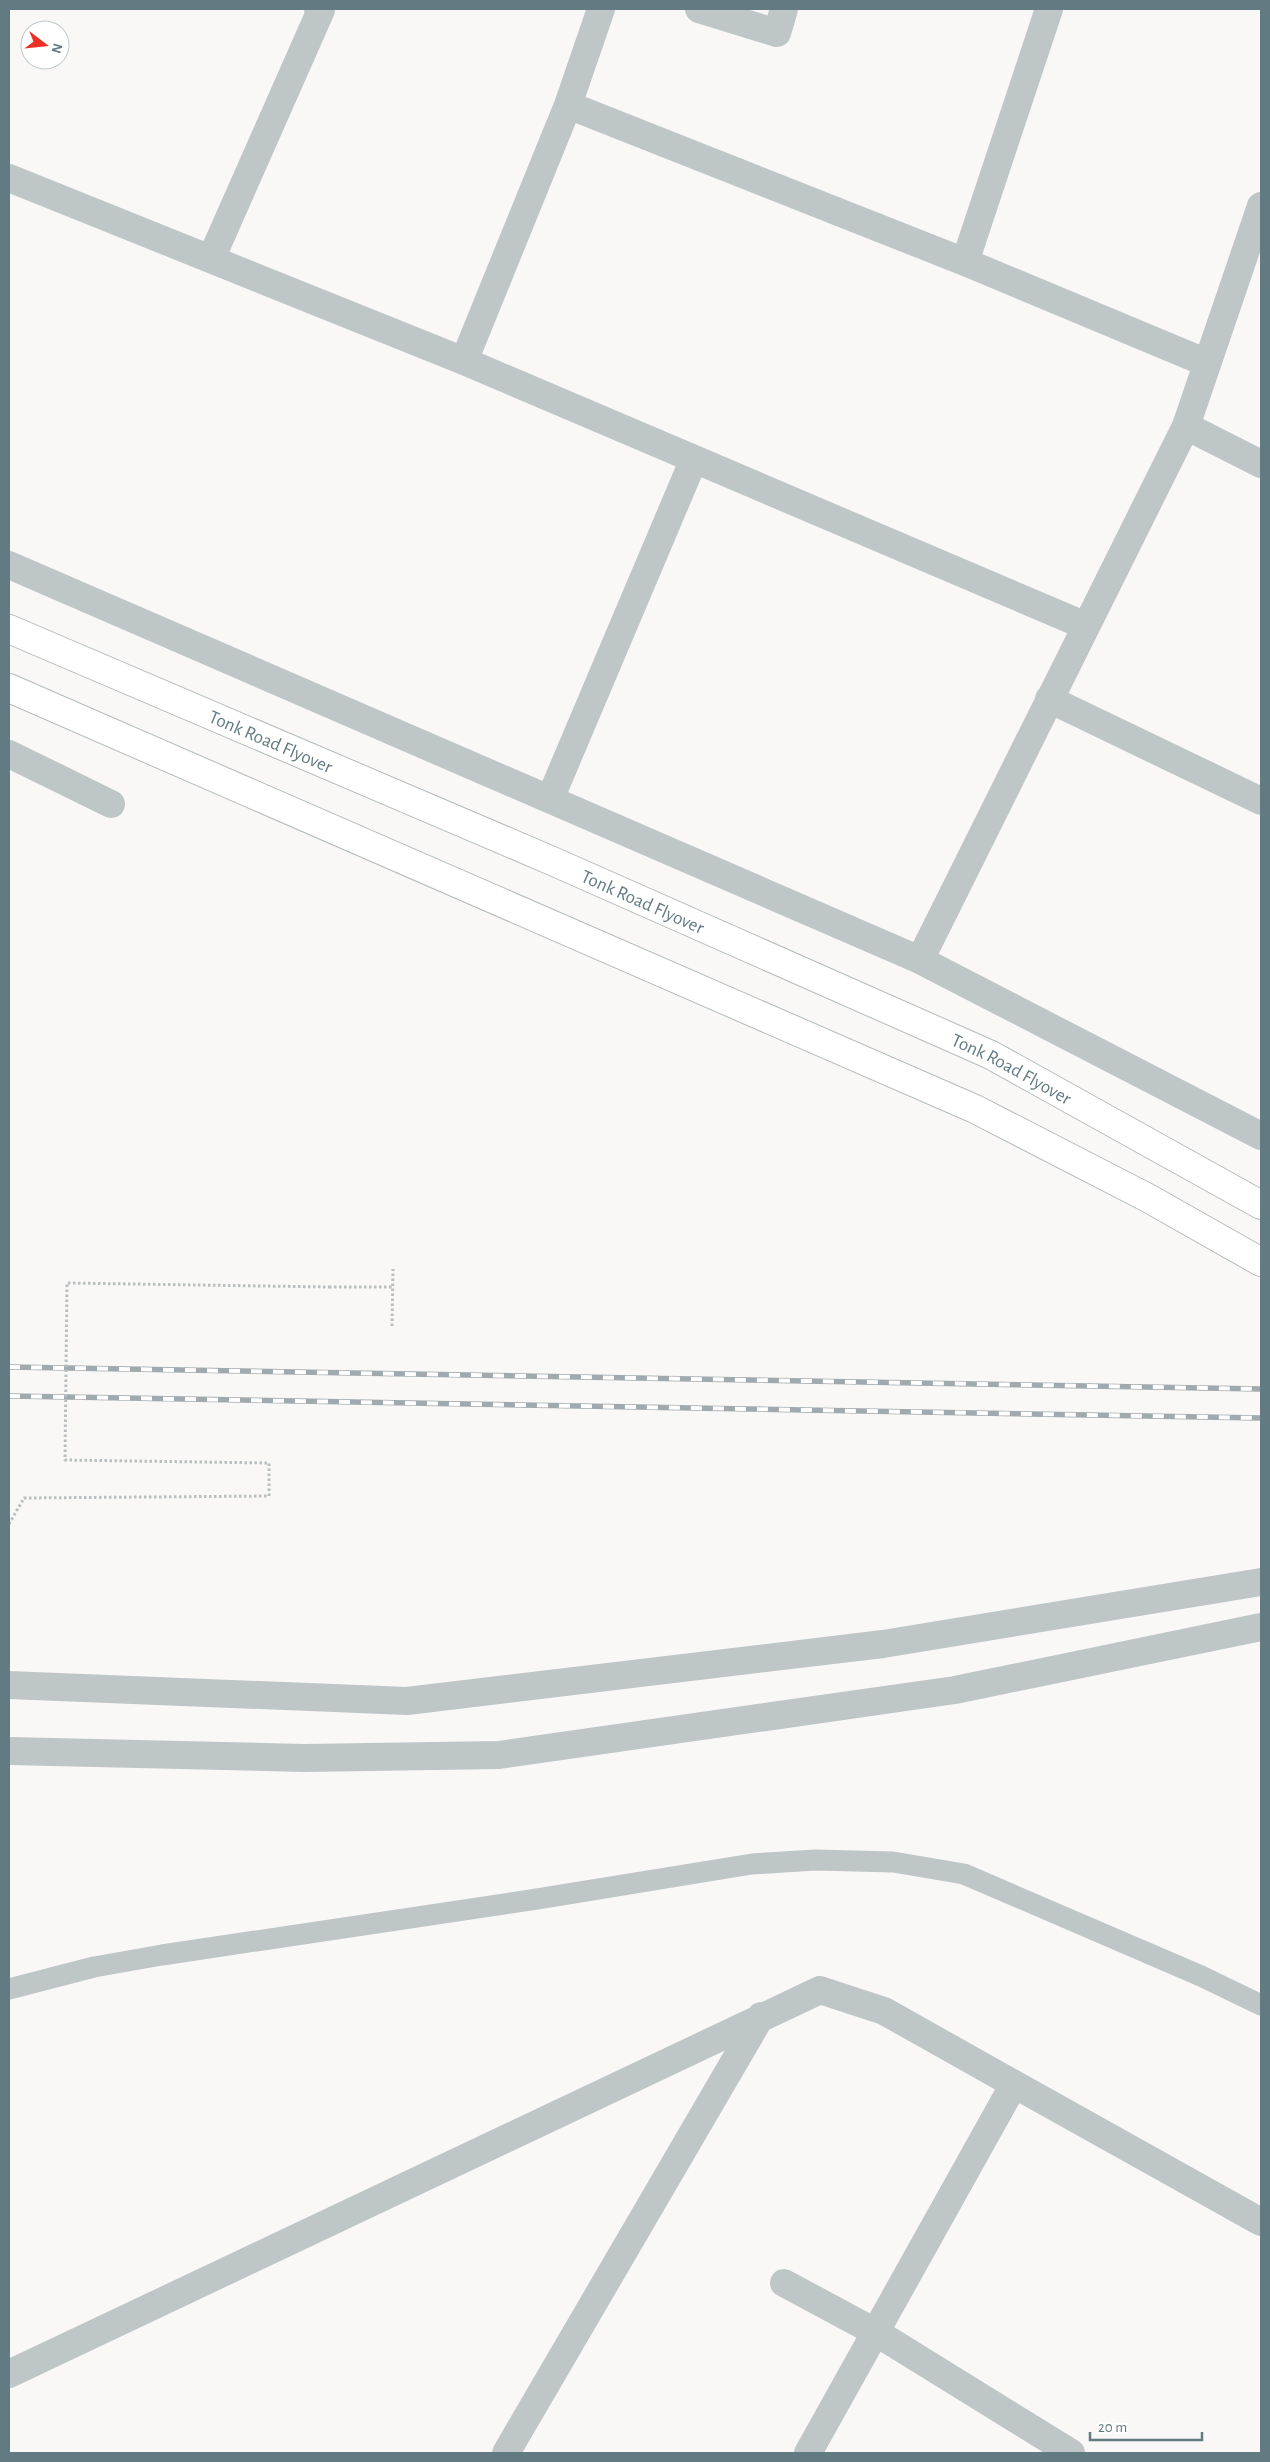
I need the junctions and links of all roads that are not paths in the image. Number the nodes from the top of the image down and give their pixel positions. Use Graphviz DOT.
graph roads {
  1 [pos="318,9"];
  2 [pos="601,9"];
  3 [pos="699,9"];
  4 [pos="784,9"];
  5 [pos="1048,9"];
  6 [pos="568,105"];
  7 [pos="9,178"];
  8 [pos="1259,217"];
  9 [pos="212,259"];
  10 [pos="965,262"];
  11 [pos="464,361"];
  12 [pos="1207,363"];
  13 [pos="1186,426"];
  14 [pos="694,460"];
  15 [pos="1261,464"];
  16 [pos="9,565"];
  17 [pos="1086,626"];
  18 [pos="9,629"];
  19 [pos="9,688"];
  20 [pos="1048,699"];
  21 [pos="9,754"];
  22 [pos="550,799"];
  23 [pos="1261,801"];
  24 [pos="111,804"];
  25 [pos="920,960"];
  26 [pos="1261,1136"];
  27 [pos="1261,1205"];
  28 [pos="1261,1262"];
  29 [pos="1261,1582"];
  30 [pos="1261,1627"];
  31 [pos="9,1685"];
  32 [pos="9,1751"];
  33 [pos="9,1989"];
  34 [pos="1261,2005"];
  35 [pos="761,2016"];
  36 [pos="1014,2084"];
  37 [pos="1261,2222"];
  38 [pos="784,2283"];
  39 [pos="876,2333"];
  40 [pos="9,2374"];
  41 [pos="511,2452"];
  42 [pos="808,2453"];
  43 [pos="1071,2453"];
  1 -- 9 [label="street"];
  2 -- 6 [label="street"];
  3 -- 4 [label="street"];
  5 -- 10 [label="street"];
  6 -- 10 [label="street"];
  6 -- 11 [label="street"];
  7 -- 9 [label="street"];
  8 -- 12 [label="street"];
  9 -- 11 [label="street"];
  10 -- 12 [label="street"];
  11 -- 14 [label="street"];
  12 -- 13 [label="street"];
  13 -- 15 [label="street"];
  13 -- 17 [label="street"];
  14 -- 17 [label="street"];
  14 -- 22 [label="street"];
  16 -- 22 [label="street"];
  17 -- 20 [label="street"];
  18 -- 27 [label="main road, Tonk Road Flyover"];
  19 -- 28 [label="main road"];
  20 -- 23 [label="street"];
  20 -- 25 [label="street"];
  21 -- 24 [label="street"];
  22 -- 25 [label="street"];
  25 -- 26 [label="street"];
  29 -- 31 [label="street"];
  30 -- 32 [label="street"];
  33 -- 34 [label="lane"];
  35 -- 36 [label="street"];
  35 -- 40 [label="street"];
  35 -- 41 [label="street"];
  36 -- 37 [label="street"];
  36 -- 39 [label="street"];
  38 -- 39 [label="street"];
  39 -- 42 [label="street"];
  39 -- 43 [label="street"];
}
